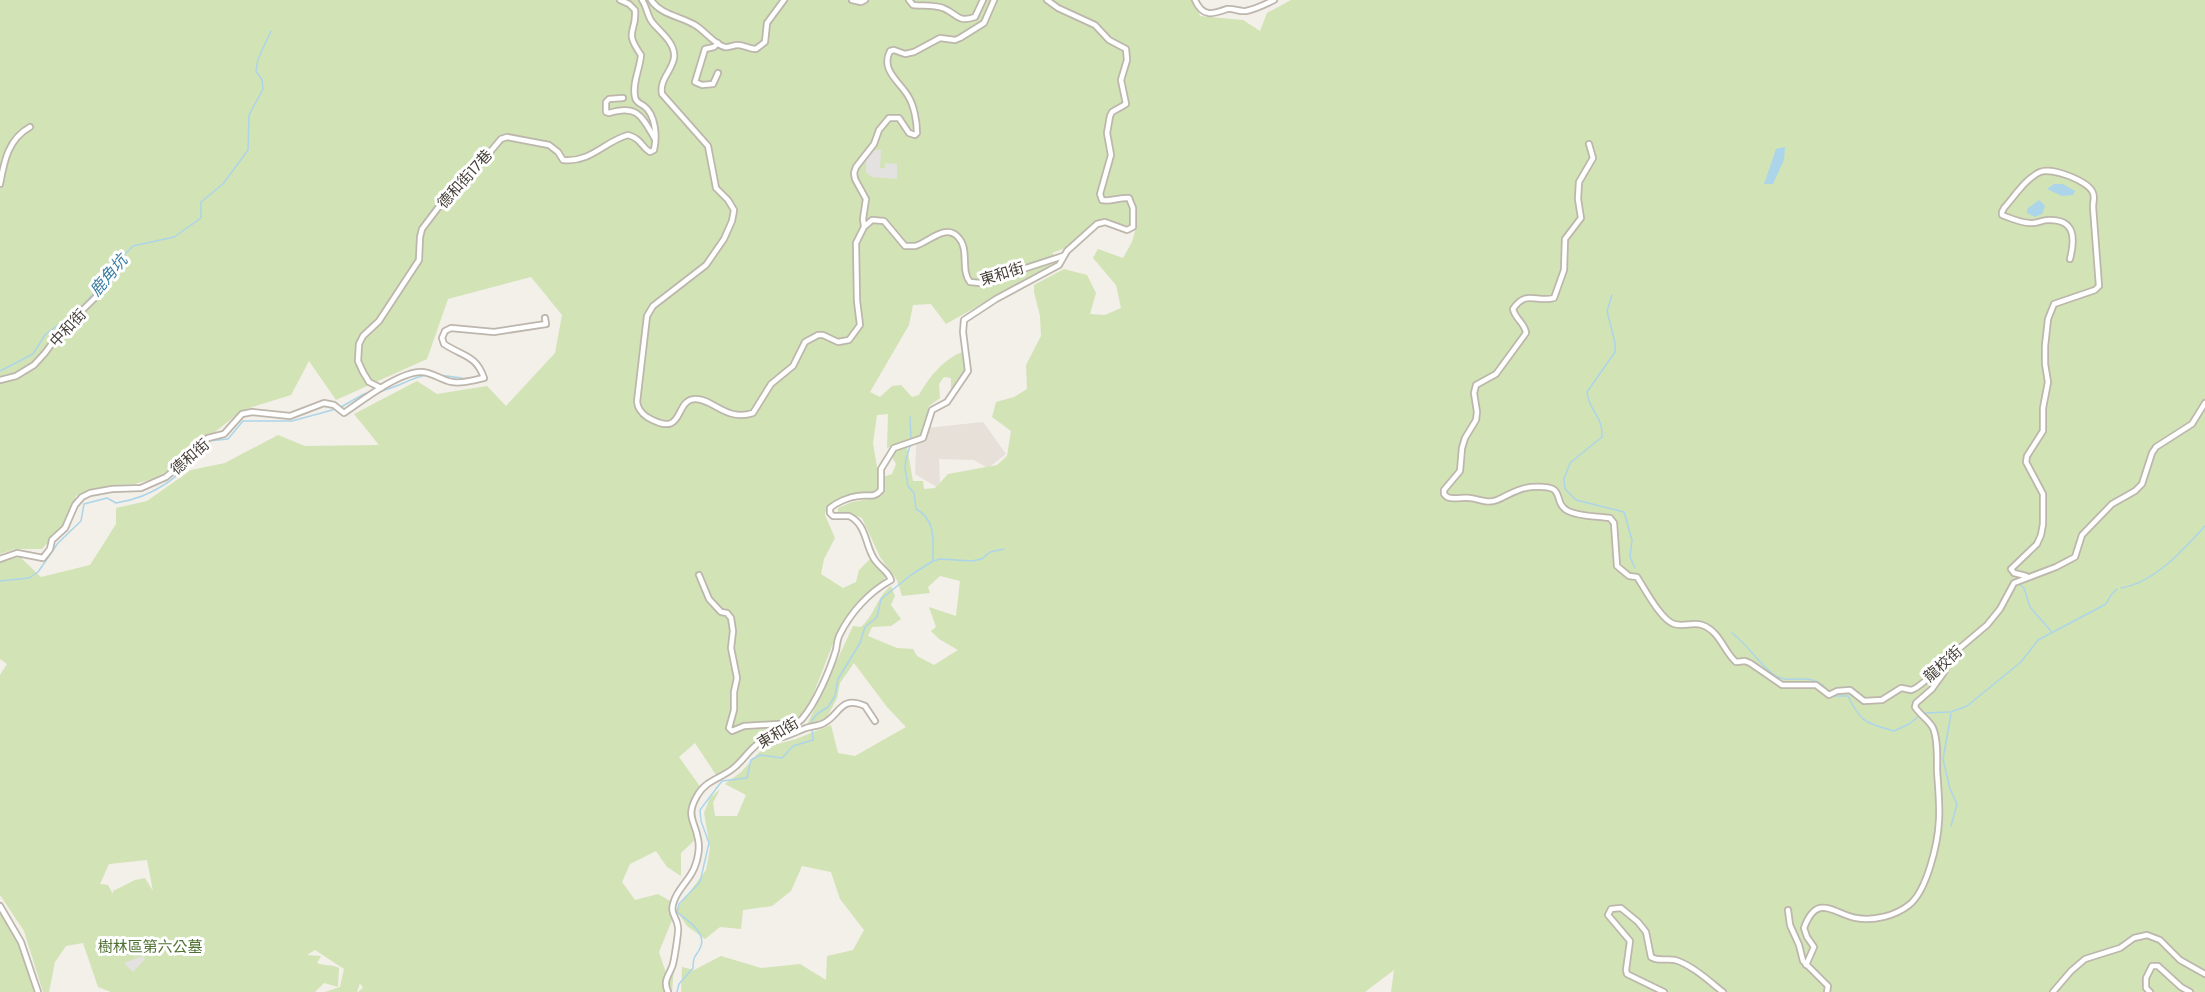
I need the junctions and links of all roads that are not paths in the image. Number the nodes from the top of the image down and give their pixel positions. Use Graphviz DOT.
graph roads {
  1 [pos="620,0"];
  2 [pos="642,0"];
  3 [pos="651,0"];
  4 [pos="784,0"];
  5 [pos="852,0"];
  6 [pos="865,0"];
  7 [pos="909,0"];
  8 [pos="983,0"];
  9 [pos="994,0"];
  10 [pos="1047,0"];
  11 [pos="1196,0"];
  12 [pos="1274,0"];
  13 [pos="718,43"];
  14 [pos="718,73"];
  15 [pos="623,98"];
  16 [pos="30,127"];
  17 [pos="655,140"];
  18 [pos="1589,144"];
  19 [pos="0,184"];
  20 [pos="864,227"];
  21 [pos="1063,256"];
  22 [pos="122,260"];
  23 [pos="2070,260"];
  24 [pos="545,318"];
  25 [pos="0,380"];
  26 [pos="379,389"];
  27 [pos="2205,403"];
  28 [pos="0,559"];
  29 [pos="699,575"];
  30 [pos="2029,576"];
  31 [pos="1948,657"];
  32 [pos="799,722"];
  33 [pos="875,722"];
  34 [pos="765,740"];
  35 [pos="0,906"];
  36 [pos="1788,910"];
  37 [pos="1806,965"];
  38 [pos="2205,974"];
  39 [pos="38,992"];
  40 [pos="668,992"];
  41 [pos="1664,992"];
  42 [pos="1723,992"];
  43 [pos="1827,992"];
  44 [pos="2054,992"];
  45 [pos="2150,992"];
  46 [pos="2190,992"];
  1 -- 17 [label="street"];
  2 -- 20 [label="street"];
  3 -- 13 [label="street"];
  4 -- 13 [label="street"];
  5 -- 6 [label="street"];
  7 -- 8 [label="street"];
  9 -- 20 [label="street"];
  10 -- 21 [label="street"];
  11 -- 12 [label="street"];
  13 -- 14 [label="street"];
  15 -- 17 [label="street"];
  16 -- 19 [label="street"];
  17 -- 26 [label="street, 德和街17巷"];
  18 -- 31 [label="street, 龍校街"];
  20 -- 21 [label="street, 東和街"];
  21 -- 32 [label="street, 東和街"];
  22 -- 25 [label="street, 中和街"];
  23 -- 30 [label="street"];
  24 -- 26 [label="street"];
  26 -- 28 [label="street, 德和街"];
  27 -- 30 [label="street, 龍校街"];
  29 -- 32 [label="street"];
  30 -- 31 [label="street, 龍校街"];
  31 -- 37 [label="street"];
  32 -- 34 [label="street, 東和街"];
  33 -- 34 [label="street"];
  34 -- 40 [label="street, 東和街"];
  35 -- 39 [label="street"];
  36 -- 37 [label="street"];
  37 -- 43 [label="street"];
  38 -- 44 [label="street"];
  41 -- 42 [label="street"];
  45 -- 46 [label="street"];
}
